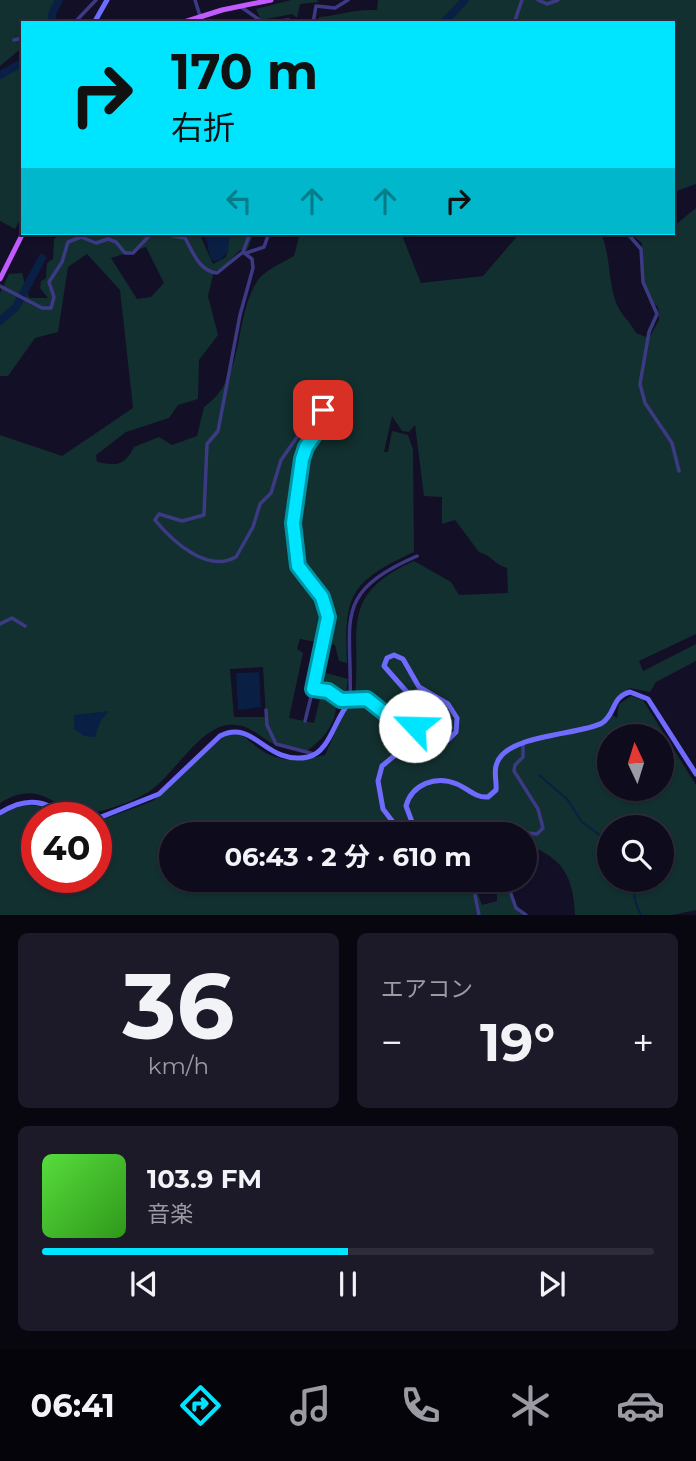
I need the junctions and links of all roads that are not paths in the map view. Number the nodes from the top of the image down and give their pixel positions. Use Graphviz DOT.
graph roads {
  1 [pos="96,0"];
  2 [pos="107,0"];
  3 [pos="195,0"];
  4 [pos="267,0"];
  5 [pos="348,0"];
  6 [pos="522,0"];
  7 [pos="538,0"];
  8 [pos="558,0"];
  9 [pos="244,4"];
  10 [pos="200,16"];
  11 [pos="76,21"];
  12 [pos="95,21"];
  13 [pos="186,21"];
  14 [pos="263,21"];
  15 [pos="313,21"];
  16 [pos="515,21"];
  17 [pos="21,38"];
  18 [pos="14,40"];
  19 [pos="22,235"];
  20 [pos="152,235"];
  21 [pos="167,235"];
  22 [pos="249,235"];
  23 [pos="268,235"];
  24 [pos="629,235"];
  25 [pos="244,253"];
  26 [pos="0,279"];
  27 [pos="2,287"];
  28 [pos="679,471"];
  29 [pos="417,556"];
  30 [pos="0,624"];
  31 [pos="25,626"];
  32 [pos="313,689"];
  33 [pos="350,701"];
  34 [pos="266,710"];
  35 [pos="306,721"];
  36 [pos="523,744"];
  37 [pos="315,755"];
  38 [pos="696,774"];
  39 [pos="21,802"];
  40 [pos="0,813"];
  41 [pos="112,813"];
  42 [pos="393,822"];
  43 [pos="412,822"];
  44 [pos="537,834"];
  45 [pos="475,892"];
  46 [pos="510,892"];
  47 [pos="480,915"];
  48 [pos="526,915"];
  1 -- 11 [label="street"];
  2 -- 12 [label="street"];
  3 -- 10 [label="street"];
  4 -- 9 [label="main road"];
  5 -- 15 [label="street"];
  6 -- 16 [label="street"];
  7 -- 8 [label="street"];
  9 -- 10 [label="main road"];
  9 -- 14 [label="street"];
  10 -- 13 [label="main road"];
  17 -- 18 [label="street"];
  19 -- 26 [label="main road"];
  20 -- 27 [label="street"];
  21 -- 25 [label="street"];
  22 -- 25 [label="street"];
  23 -- 25 [label="street"];
  24 -- 28 [label="street"];
  25 -- 32 [label="street"];
  29 -- 33 [label="street"];
  30 -- 31 [label="street"];
  32 -- 33 [label="street"];
  32 -- 35 [label="street"];
  33 -- 37 [label="street"];
  33 -- 42 [label="street"];
  34 -- 37 [label="street"];
  36 -- 38 [label="street"];
  36 -- 43 [label="street"];
  36 -- 44 [label="street"];
  37 -- 41 [label="street"];
  39 -- 40 [label="street"];
  45 -- 47 [label="street"];
  46 -- 48 [label="street"];
}
